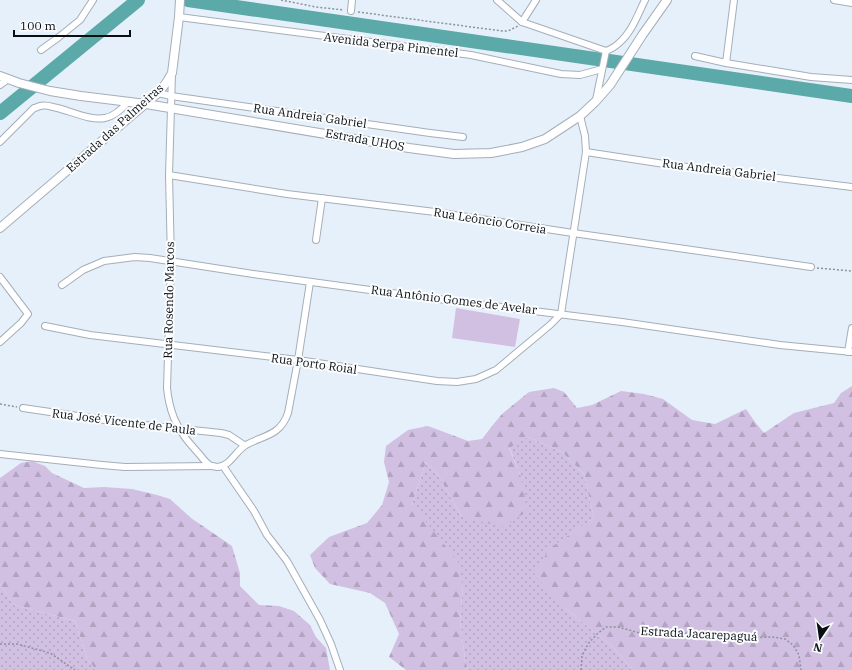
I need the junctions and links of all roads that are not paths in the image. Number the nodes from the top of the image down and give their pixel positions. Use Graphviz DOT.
graph roads {
  1 [pos="93,0"];
  2 [pos="352,0"];
  3 [pos="497,0"];
  4 [pos="536,0"];
  5 [pos="645,0"];
  6 [pos="667,0"];
  7 [pos="734,0"];
  8 [pos="834,0"];
  9 [pos="179,2"];
  10 [pos="852,2"];
  11 [pos="351,11"];
  12 [pos="178,17"];
  13 [pos="522,22"];
  14 [pos="630,29"];
  15 [pos="643,34"];
  16 [pos="41,50"];
  17 [pos="606,53"];
  18 [pos="695,56"];
  19 [pos="726,63"];
  20 [pos="602,68"];
  21 [pos="172,73"];
  22 [pos="4,78"];
  23 [pos="852,80"];
  24 [pos="0,85"];
  25 [pos="158,93"];
  26 [pos="171,96"];
  27 [pos="128,102"];
  28 [pos="595,102"];
  29 [pos="146,104"];
  30 [pos="171,108"];
  31 [pos="580,116"];
  32 [pos="463,136"];
  33 [pos="0,142"];
  34 [pos="586,152"];
  35 [pos="169,176"];
  36 [pos="852,187"];
  37 [pos="322,198"];
  38 [pos="0,228"];
  39 [pos="573,233"];
  40 [pos="316,240"];
  41 [pos="171,261"];
  42 [pos="811,267"];
  43 [pos="0,277"];
  44 [pos="310,282"];
  45 [pos="62,285"];
  46 [pos="562,314"];
  47 [pos="45,326"];
  48 [pos="852,328"];
  49 [pos="0,342"];
  50 [pos="168,344"];
  51 [pos="850,352"];
  52 [pos="298,360"];
  53 [pos="23,408"];
  54 [pos="178,428"];
  55 [pos="244,445"];
  56 [pos="0,454"];
  57 [pos="212,466"];
  58 [pos="223,466"];
  59 [pos="340,670"];
  1 -- 16 [label="street"];
  2 -- 11 [label="street"];
  3 -- 13 [label="street"];
  4 -- 13 [label="street"];
  5 -- 14 [label="street"];
  6 -- 15 [label="street, Estrada UHOS"];
  7 -- 19 [label="street"];
  8 -- 10 [label="street"];
  9 -- 12 [label="street, Estrada das Palmeiras"];
  12 -- 20 [label="street, Avenida Serpa Pimentel"];
  12 -- 21 [label="street, Estrada das Palmeiras"];
  13 -- 17 [label="street"];
  14 -- 15 [label="street"];
  14 -- 17 [label="street"];
  15 -- 28 [label="street, Estrada UHOS"];
  17 -- 20 [label="street"];
  18 -- 19 [label="street"];
  19 -- 23 [label="street"];
  20 -- 28 [label="street"];
  21 -- 25 [label="street, Estrada das Palmeiras"];
  21 -- 26 [label="street, Rua Rosendo Marcos"];
  22 -- 24 [label="street"];
  22 -- 27 [label="street, Estrada UHOS"];
  25 -- 26 [label="street, Rua Andreia Gabriel"];
  25 -- 29 [label="street, Estrada das Palmeiras"];
  26 -- 30 [label="street, Rua Rosendo Marcos"];
  26 -- 32 [label="street, Rua Andreia Gabriel"];
  27 -- 29 [label="street, Estrada UHOS"];
  27 -- 33 [label="street"];
  28 -- 31 [label="street, Estrada UHOS"];
  29 -- 30 [label="street, Estrada UHOS"];
  29 -- 38 [label="street, Estrada das Palmeiras"];
  30 -- 31 [label="street, Estrada UHOS"];
  30 -- 35 [label="street, Rua Rosendo Marcos"];
  31 -- 34 [label="street"];
  34 -- 36 [label="street, Rua Andreia Gabriel"];
  34 -- 39 [label="street"];
  35 -- 37 [label="street, Rua Leôncio Correia"];
  35 -- 41 [label="street, Rua Rosendo Marcos"];
  37 -- 39 [label="street, Rua Leôncio Correia"];
  37 -- 40 [label="street"];
  39 -- 42 [label="street, Rua Leôncio Correia"];
  39 -- 46 [label="street"];
  41 -- 44 [label="street, Rua Antônio Gomes de Avelar"];
  41 -- 45 [label="street, Rua Antônio Gomes de Avelar"];
  41 -- 50 [label="street, Rua Rosendo Marcos"];
  43 -- 49 [label="street"];
  44 -- 46 [label="street, Rua Antônio Gomes de Avelar"];
  44 -- 52 [label="street"];
  46 -- 51 [label="street, Rua Antônio Gomes de Avelar"];
  46 -- 52 [label="street, Rua Porto Roial"];
  47 -- 50 [label="street, Rua Porto Roial"];
  48 -- 51 [label="street"];
  50 -- 52 [label="street, Rua Porto Roial"];
  50 -- 54 [label="street, Rua Rosendo Marcos"];
  52 -- 55 [label="street"];
  53 -- 54 [label="street, Rua José Vicente de Paula"];
  54 -- 55 [label="street, Rua José Vicente de Paula"];
  54 -- 57 [label="street, Rua Rosendo Marcos"];
  55 -- 58 [label="street"];
  56 -- 57 [label="street"];
  57 -- 58 [label="street"];
  58 -- 59 [label="street"];
}
